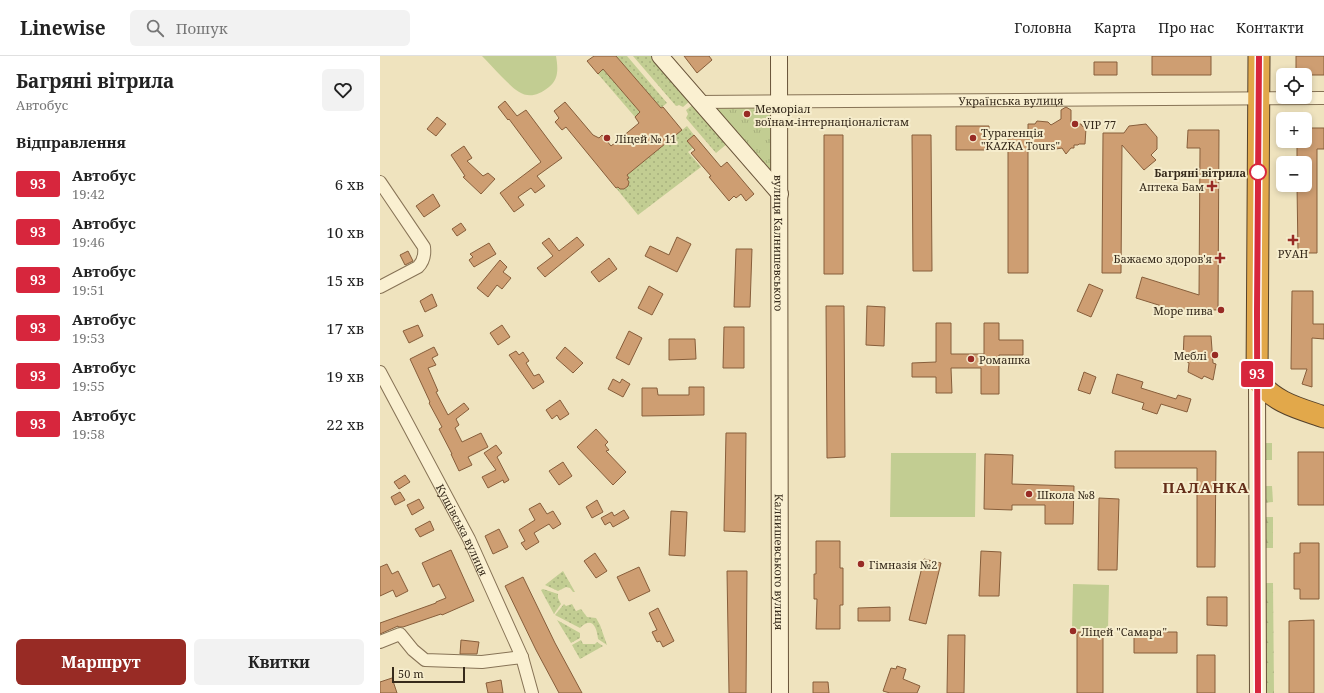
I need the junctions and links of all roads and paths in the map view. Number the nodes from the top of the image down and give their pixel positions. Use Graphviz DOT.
graph roads {
  1 [pos="660,56"];
  2 [pos="779,56"];
  3 [pos="1259,56"];
  4 [pos="1259,98"];
  5 [pos="1324,98"];
  6 [pos="779,101"];
  7 [pos="698,102"];
  8 [pos="380,182"];
  9 [pos="780,194"];
  10 [pos="380,287"];
  11 [pos="380,372"];
  12 [pos="1257,380"];
  13 [pos="1324,417"];
  14 [pos="780,431"];
  15 [pos="380,642"];
  16 [pos="522,657"];
  17 [pos="532,693"];
  18 [pos="780,693"];
  19 [pos="1258,693"];
  1 -- 7 [label="street"];
  2 -- 6 [label="street, вулиця Калнишевського"];
  3 -- 4 [label="highway"];
  4 -- 5 [label="street, Українська вулиця"];
  4 -- 6 [label="street, Українська вулиця"];
  4 -- 12 [label="highway"];
  6 -- 7 [label="street, Українська вулиця"];
  6 -- 9 [label="street, вулиця Калнишевського"];
  7 -- 9 [label="street"];
  8 -- 10 [label="street"];
  9 -- 14 [label="street, вулиця Калнишевського"];
  11 -- 16 [label="street, Кущівська вулиця"];
  12 -- 13 [label="highway"];
  12 -- 19 [label="street"];
  14 -- 18 [label="street, Калнишевського вулиця"];
  15 -- 16 [label="street"];
  16 -- 17 [label="street, Кущівська вулиця"];
}
